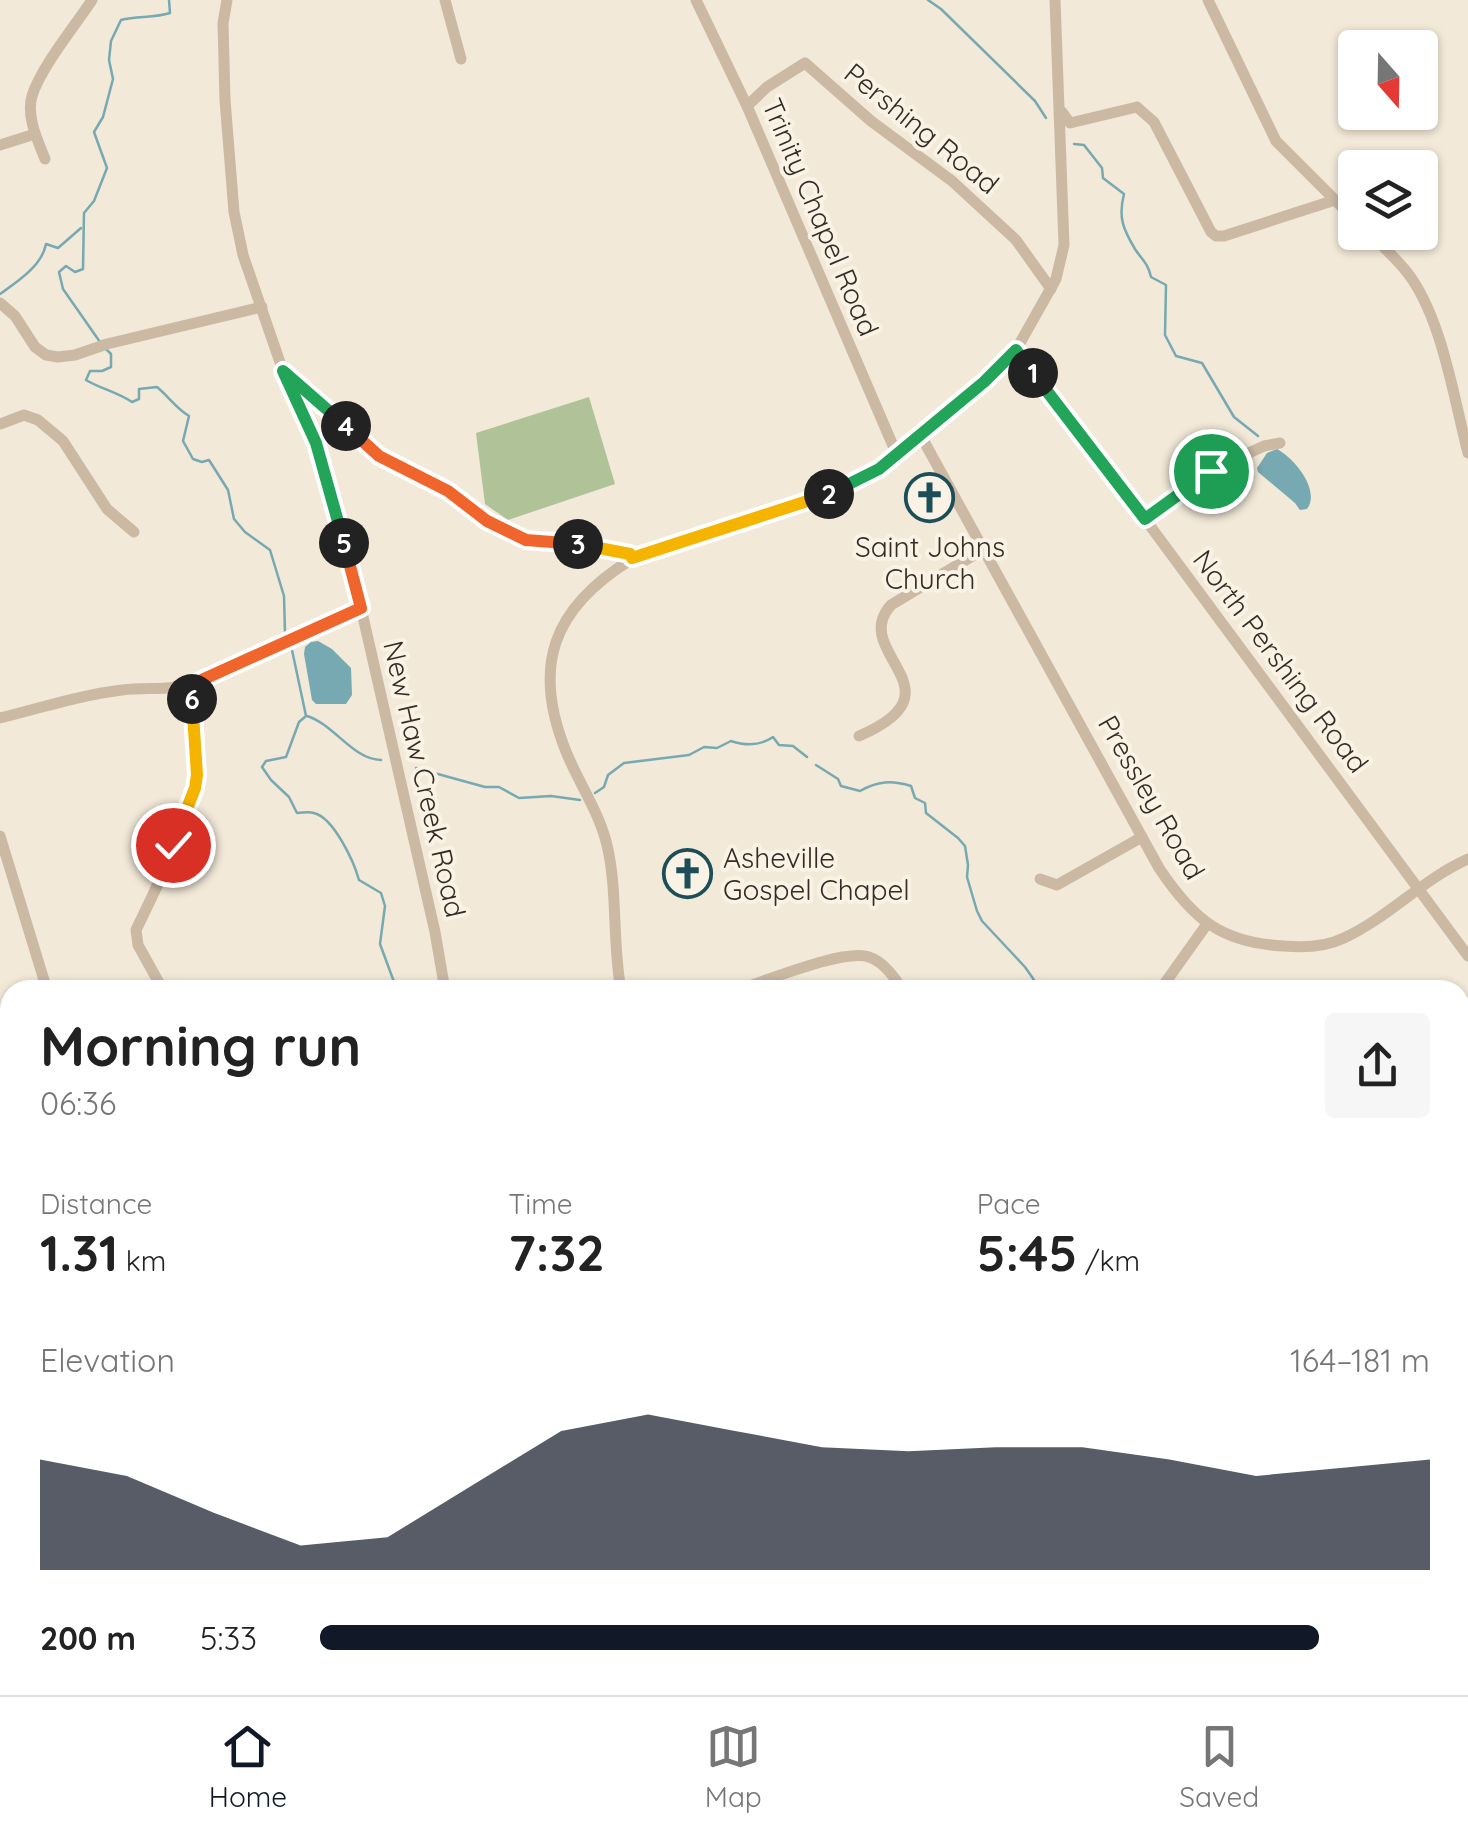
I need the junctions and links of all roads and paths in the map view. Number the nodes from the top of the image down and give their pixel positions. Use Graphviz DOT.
graph roads {
  1 [pos="92,0"];
  2 [pos="227,0"];
  3 [pos="444,0"];
  4 [pos="696,0"];
  5 [pos="1056,0"];
  6 [pos="1208,0"];
  7 [pos="461,59"];
  8 [pos="747,106"];
  9 [pos="1060,110"];
  10 [pos="35,134"];
  11 [pos="0,145"];
  12 [pos="46,159"];
  13 [pos="1335,200"];
  14 [pos="1338,203"];
  15 [pos="1387,250"];
  16 [pos="1051,289"];
  17 [pos="0,303"];
  18 [pos="262,307"];
  19 [pos="1016,350"];
  20 [pos="283,371"];
  21 [pos="0,424"];
  22 [pos="921,436"];
  23 [pos="1280,443"];
  24 [pos="1468,452"];
  25 [pos="896,456"];
  26 [pos="1145,519"];
  27 [pos="134,532"];
  28 [pos="984,549"];
  29 [pos="632,558"];
  30 [pos="361,608"];
  31 [pos="192,684"];
  32 [pos="0,718"];
  33 [pos="859,736"];
  34 [pos="0,836"];
  35 [pos="1142,837"];
  36 [pos="1468,859"];
  37 [pos="1040,879"];
  38 [pos="1419,888"];
  39 [pos="1207,924"];
  40 [pos="1468,956"];
  41 [pos="44,980"];
  42 [pos="157,980"];
  43 [pos="443,980"];
  44 [pos="620,980"];
  45 [pos="768,980"];
  46 [pos="895,980"];
  47 [pos="1167,980"];
  1 -- 10 [label="street"];
  2 -- 18 [label="street, New Haw Creek Road"];
  3 -- 7 [label="street"];
  4 -- 8 [label="street, Trinity Chapel Road"];
  5 -- 9 [label="street"];
  6 -- 13 [label="street"];
  8 -- 16 [label="street, Pershing Road"];
  8 -- 25 [label="street, Trinity Chapel Road"];
  9 -- 13 [label="street"];
  9 -- 16 [label="street"];
  10 -- 11 [label="street"];
  10 -- 12 [label="street"];
  13 -- 14 [label="street"];
  15 -- 24 [label="street"];
  16 -- 19 [label="street"];
  17 -- 18 [label="street"];
  18 -- 20 [label="street, New Haw Creek Road"];
  19 -- 22 [label="street"];
  19 -- 26 [label="street, North Pershing Road"];
  20 -- 29 [label="street"];
  20 -- 30 [label="street, New Haw Creek Road"];
  21 -- 27 [label="street"];
  22 -- 25 [label="street"];
  22 -- 28 [label="street, Pressley Road"];
  23 -- 26 [label="street"];
  25 -- 29 [label="street"];
  26 -- 38 [label="street, North Pershing Road"];
  28 -- 33 [label="street"];
  28 -- 35 [label="street, Pressley Road"];
  29 -- 44 [label="street"];
  30 -- 31 [label="street"];
  30 -- 43 [label="street, New Haw Creek Road"];
  31 -- 32 [label="street"];
  31 -- 42 [label="street"];
  34 -- 41 [label="street"];
  35 -- 37 [label="street"];
  35 -- 39 [label="street, Pressley Road"];
  36 -- 38 [label="street, Pressley Road"];
  38 -- 39 [label="street, Pressley Road"];
  38 -- 40 [label="street, North Pershing Road"];
  39 -- 47 [label="street"];
  45 -- 46 [label="street"];
}
